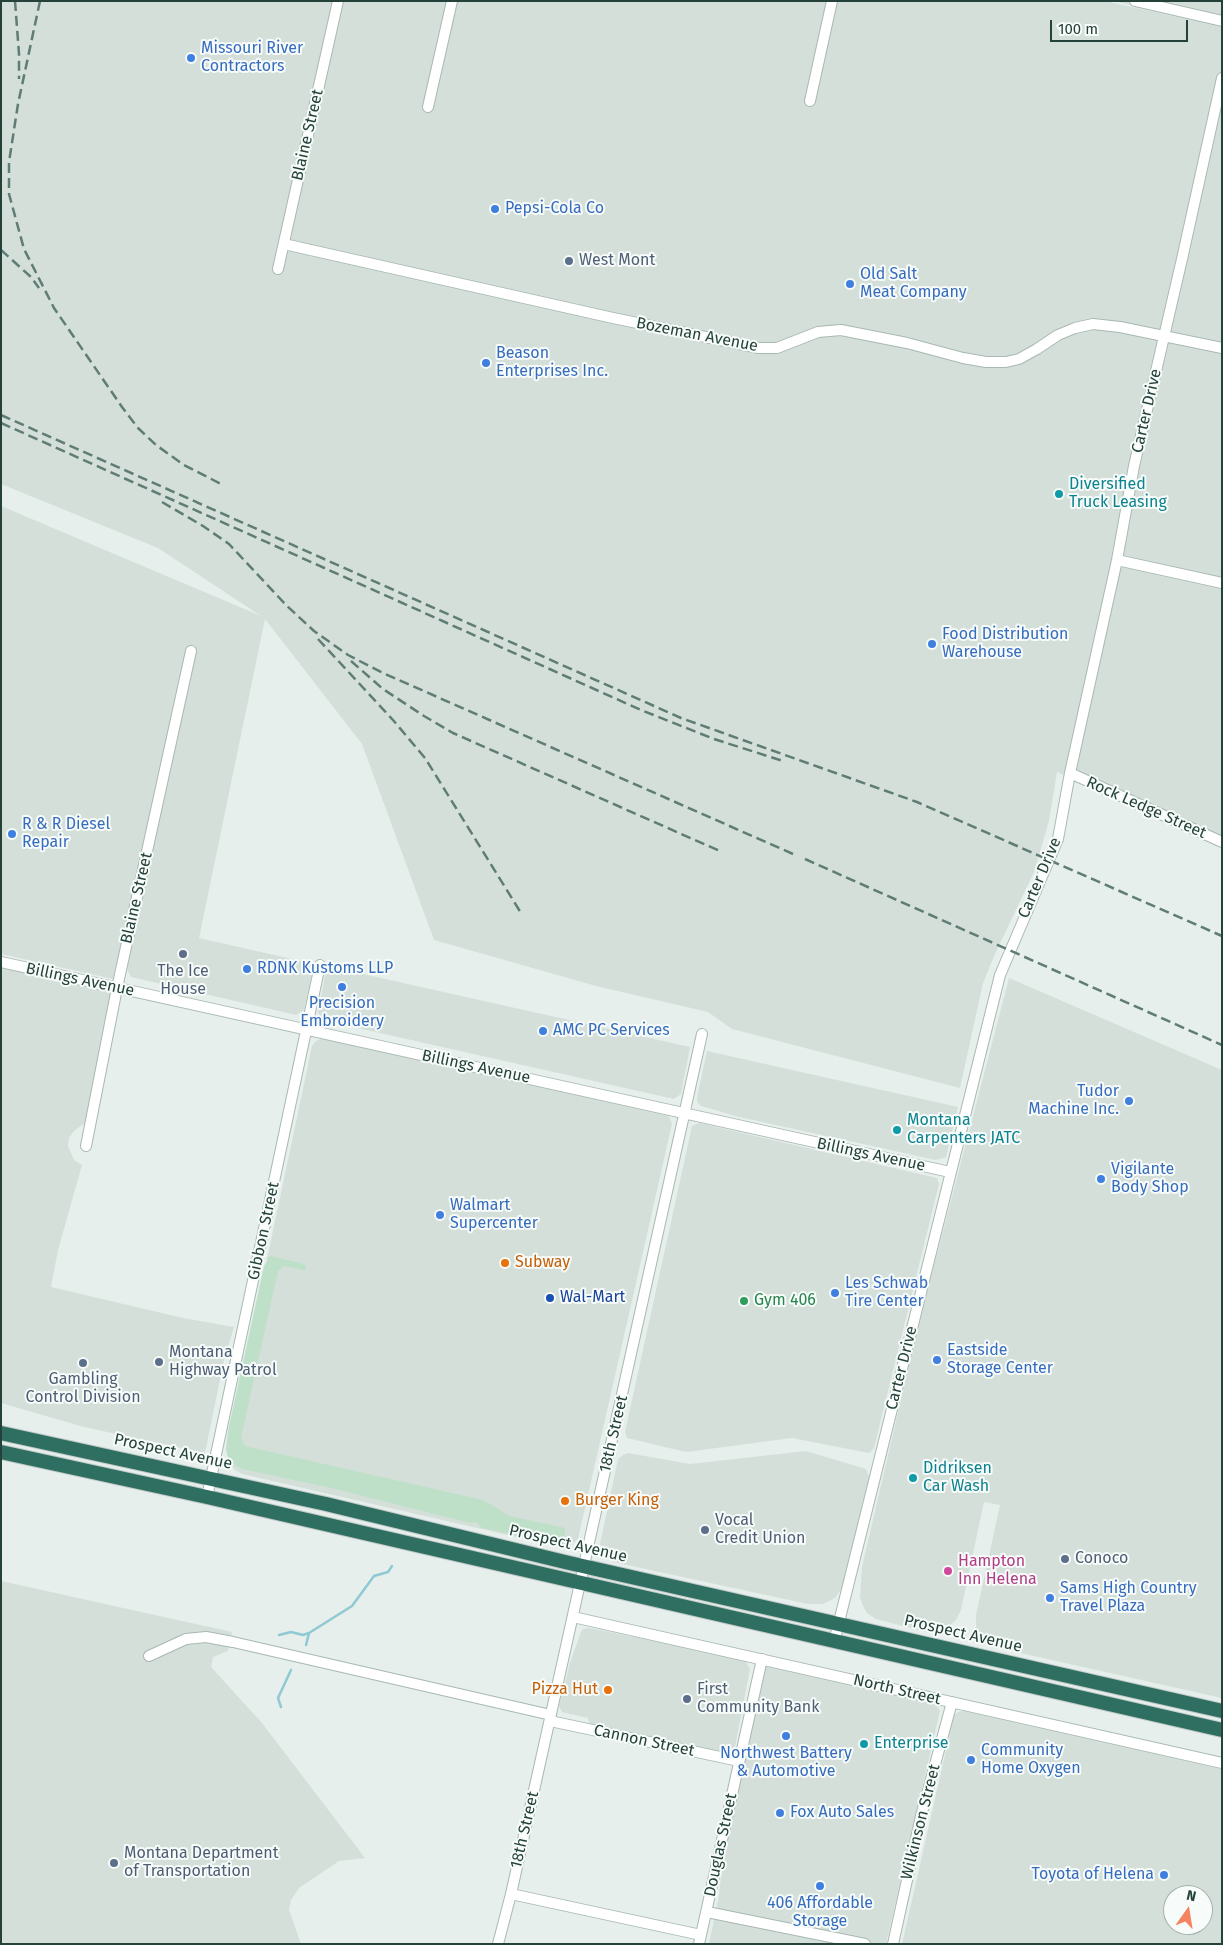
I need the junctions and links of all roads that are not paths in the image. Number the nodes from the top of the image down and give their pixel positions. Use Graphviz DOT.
graph roads {
  1 [pos="338,1"];
  2 [pos="452,1"];
  3 [pos="832,1"];
  4 [pos="1135,1"];
  5 [pos="1222,21"];
  6 [pos="1222,78"];
  7 [pos="810,101"];
  8 [pos="428,107"];
  9 [pos="284,244"];
  10 [pos="278,269"];
  11 [pos="1164,336"];
  12 [pos="1222,348"];
  13 [pos="1117,560"];
  14 [pos="1222,584"];
  15 [pos="191,651"];
  16 [pos="1070,773"];
  17 [pos="1222,842"];
  18 [pos="1,962"];
  19 [pos="320,965"];
  20 [pos="117,988"];
  21 [pos="307,1030"];
  22 [pos="702,1034"];
  23 [pos="685,1114"];
  24 [pos="86,1146"];
  25 [pos="950,1172"];
  26 [pos="1,1424"];
  27 [pos="1,1433"];
  28 [pos="84,1451"];
  29 [pos="1,1452"];
  30 [pos="211,1478"];
  31 [pos="207,1497"];
  32 [pos="584,1566"];
  33 [pos="580,1584"];
  34 [pos="573,1618"];
  35 [pos="839,1624"];
  36 [pos="834,1642"];
  37 [pos="149,1656"];
  38 [pos="762,1659"];
  39 [pos="952,1702"];
  40 [pos="1222,1710"];
  41 [pos="550,1718"];
  42 [pos="1222,1730"];
  43 [pos="739,1761"];
  44 [pos="1222,1762"];
  45 [pos="511,1894"];
  46 [pos="707,1912"];
  47 [pos="700,1939"];
  48 [pos="498,1944"];
  49 [pos="865,1944"];
  50 [pos="893,1944"];
  1 -- 9 [label="street, Blaine Street"];
  2 -- 8 [label="street"];
  3 -- 7 [label="street"];
  4 -- 5 [label="street"];
  6 -- 11 [label="street, Carter Drive"];
  9 -- 10 [label="street, Blaine Street"];
  9 -- 11 [label="street, Bozeman Avenue"];
  11 -- 12 [label="street, Bozeman Avenue"];
  11 -- 13 [label="street, Carter Drive"];
  13 -- 14 [label="street"];
  13 -- 16 [label="street, Carter Drive"];
  15 -- 20 [label="street, Blaine Street"];
  16 -- 17 [label="street, Rock Ledge Street"];
  16 -- 25 [label="street, Carter Drive"];
  18 -- 20 [label="street, Billings Avenue"];
  19 -- 21 [label="street, Gibbon Street"];
  20 -- 21 [label="street, Billings Avenue"];
  20 -- 24 [label="street, Blaine Street"];
  21 -- 23 [label="street, Billings Avenue"];
  21 -- 30 [label="street, Gibbon Street"];
  22 -- 23 [label="street, 18th Street"];
  23 -- 25 [label="street, Billings Avenue"];
  23 -- 32 [label="street, 18th Street"];
  25 -- 35 [label="street, Carter Drive"];
  26 -- 28 [label="highway"];
  27 -- 28 [label="highway, Prospect Avenue"];
  28 -- 30 [label="highway, Prospect Avenue"];
  29 -- 31 [label="highway"];
  30 -- 31 [label="street, Gibbon Street"];
  30 -- 32 [label="highway, Prospect Avenue"];
  31 -- 33 [label="highway"];
  32 -- 33 [label="street, 18th Street"];
  32 -- 35 [label="highway, Prospect Avenue"];
  33 -- 34 [label="street, 18th Street"];
  33 -- 36 [label="highway"];
  34 -- 38 [label="street, North Street"];
  34 -- 41 [label="street, 18th Street"];
  35 -- 36 [label="street, Carter Drive"];
  35 -- 40 [label="highway, Prospect Avenue"];
  36 -- 42 [label="highway"];
  37 -- 41 [label="street, Cannon Street"];
  38 -- 39 [label="street, North Street"];
  38 -- 43 [label="street, Douglas Street"];
  39 -- 44 [label="street, North Street"];
  39 -- 50 [label="street, Wilkinson Street"];
  41 -- 43 [label="street, Cannon Street"];
  41 -- 45 [label="street, 18th Street"];
  43 -- 46 [label="street, Douglas Street"];
  45 -- 47 [label="street"];
  45 -- 48 [label="street, 18th Street"];
  46 -- 47 [label="street, Douglas Street"];
  46 -- 49 [label="street"];
}
